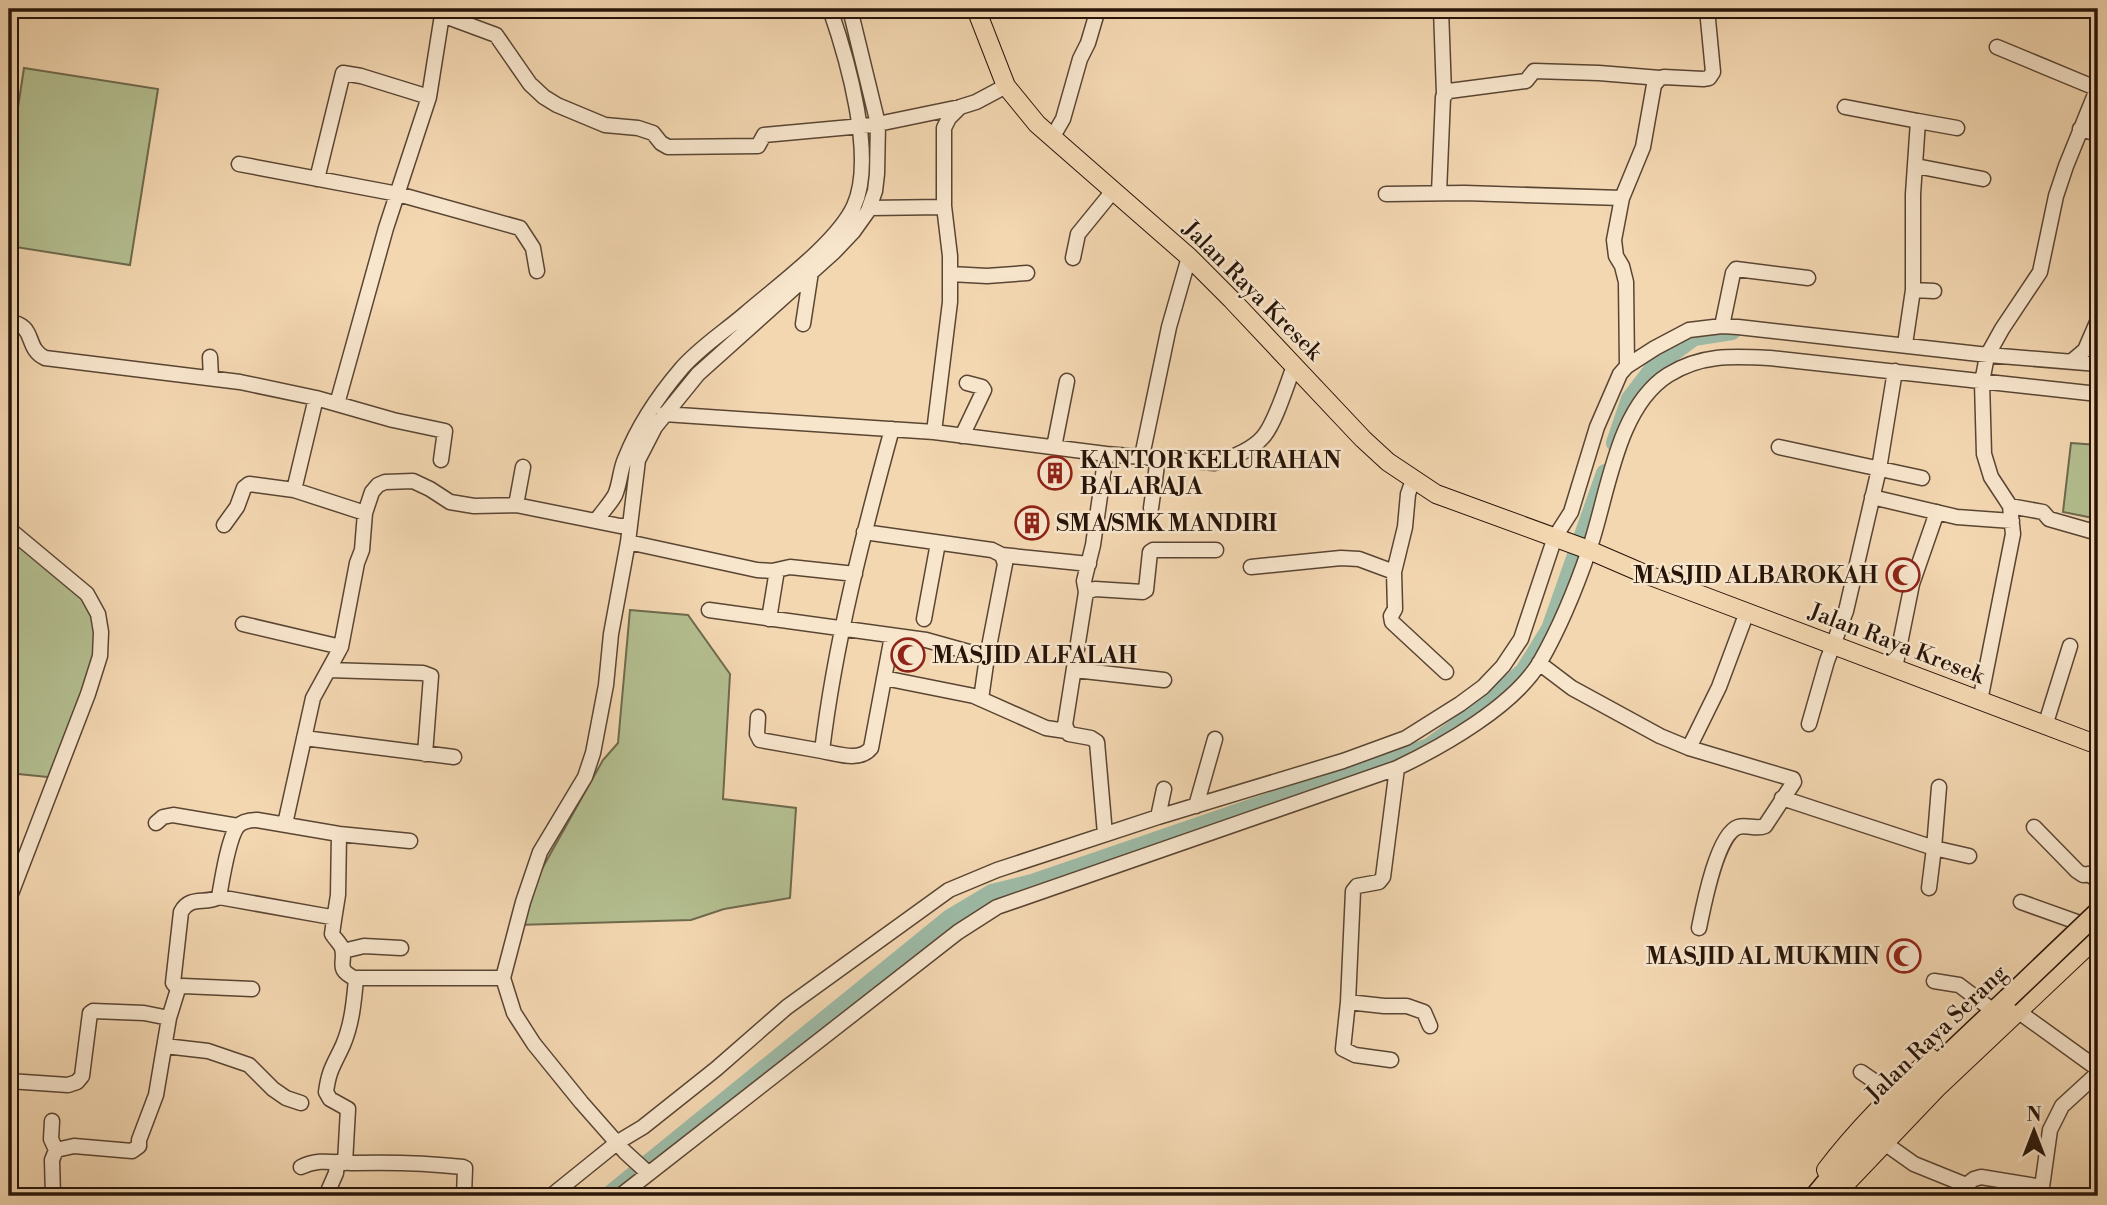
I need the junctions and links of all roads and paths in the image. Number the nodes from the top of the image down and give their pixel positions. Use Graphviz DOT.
graph roads {
  1 [pos="830,9"];
  2 [pos="850,9"];
  3 [pos="976,9"];
  4 [pos="1441,9"];
  5 [pos="1707,9"];
  6 [pos="441,12"];
  7 [pos="1096,16"];
  8 [pos="846,27"];
  9 [pos="1997,47"];
  10 [pos="1660,78"];
  11 [pos="1006,86"];
  12 [pos="2098,88"];
  13 [pos="1444,94"];
  14 [pos="429,97"];
  15 [pos="960,107"];
  16 [pos="1845,107"];
  17 [pos="1918,121"];
  18 [pos="868,125"];
  19 [pos="1957,128"];
  20 [pos="2080,129"];
  21 [pos="2098,134"];
  22 [pos="1052,138"];
  23 [pos="239,164"];
  24 [pos="1916,166"];
  25 [pos="317,178"];
  26 [pos="1983,179"];
  27 [pos="1113,191"];
  28 [pos="1439,193"];
  29 [pos="398,194"];
  30 [pos="1386,194"];
  31 [pos="1622,198"];
  32 [pos="944,207"];
  33 [pos="862,208"];
  34 [pos="828,249"];
  35 [pos="1189,257"];
  36 [pos="1073,258"];
  37 [pos="537,271"];
  38 [pos="811,272"];
  39 [pos="950,274"];
  40 [pos="1027,274"];
  41 [pos="1808,278"];
  42 [pos="1913,290"];
  43 [pos="1934,290"];
  44 [pos="2098,320"];
  45 [pos="9,322"];
  46 [pos="803,324"];
  47 [pos="1722,326"];
  48 [pos="1905,344"];
  49 [pos="1987,356"];
  50 [pos="210,357"];
  51 [pos="2072,361"];
  52 [pos="2098,364"];
  53 [pos="1294,366"];
  54 [pos="1627,366"];
  55 [pos="1895,371"];
  56 [pos="211,378"];
  57 [pos="1982,379"];
  58 [pos="1067,381"];
  59 [pos="967,383"];
  60 [pos="2098,394"];
  61 [pos="316,398"];
  62 [pos="337,404"];
  63 [pos="664,415"];
  64 [pos="892,429"];
  65 [pos="934,432"];
  66 [pos="962,436"];
  67 [pos="1054,447"];
  68 [pos="1779,447"];
  69 [pos="1106,454"];
  70 [pos="1142,456"];
  71 [pos="1158,458"];
  72 [pos="441,460"];
  73 [pos="523,467"];
  74 [pos="1879,469"];
  75 [pos="1923,478"];
  76 [pos="1413,480"];
  77 [pos="295,490"];
  78 [pos="1872,497"];
  79 [pos="516,505"];
  80 [pos="1151,508"];
  81 [pos="1937,512"];
  82 [pos="365,513"];
  83 [pos="2011,513"];
  84 [pos="597,521"];
  85 [pos="224,525"];
  86 [pos="625,526"];
  87 [pos="9,529"];
  88 [pos="864,531"];
  89 [pos="2098,533"];
  90 [pos="1558,538"];
  91 [pos="628,542"];
  92 [pos="938,543"];
  93 [pos="1588,549"];
  94 [pos="1216,550"];
  95 [pos="1002,555"];
  96 [pos="1089,564"];
  97 [pos="1251,567"];
  98 [pos="777,570"];
  99 [pos="1394,572"];
  100 [pos="855,574"];
  101 [pos="1086,592"];
  102 [pos="709,610"];
  103 [pos="1747,612"];
  104 [pos="769,619"];
  105 [pos="924,619"];
  106 [pos="243,624"];
  107 [pos="843,629"];
  108 [pos="892,636"];
  109 [pos="1833,645"];
  110 [pos="2070,646"];
  111 [pos="341,647"];
  112 [pos="987,657"];
  113 [pos="1539,663"];
  114 [pos="1895,668"];
  115 [pos="329,670"];
  116 [pos="1075,670"];
  117 [pos="1446,672"];
  118 [pos="884,678"];
  119 [pos="1164,680"];
  120 [pos="981,699"];
  121 [pos="1980,701"];
  122 [pos="758,717"];
  123 [pos="1809,724"];
  124 [pos="2045,726"];
  125 [pos="1066,731"];
  126 [pos="304,738"];
  127 [pos="1215,739"];
  128 [pos="2098,745"];
  129 [pos="1689,748"];
  130 [pos="822,751"];
  131 [pos="425,754"];
  132 [pos="454,757"];
  133 [pos="1397,768"];
  134 [pos="1939,787"];
  135 [pos="1164,789"];
  136 [pos="1782,798"];
  137 [pos="1196,806"];
  138 [pos="1158,817"];
  139 [pos="156,822"];
  140 [pos="285,824"];
  141 [pos="238,826"];
  142 [pos="2034,827"];
  143 [pos="339,834"];
  144 [pos="1105,834"];
  145 [pos="410,841"];
  146 [pos="1934,848"];
  147 [pos="1969,856"];
  148 [pos="2095,873"];
  149 [pos="1929,888"];
  150 [pos="219,897"];
  151 [pos="9,899"];
  152 [pos="2021,902"];
  153 [pos="2098,902"];
  154 [pos="2098,912"];
  155 [pos="334,920"];
  156 [pos="2077,922"];
  157 [pos="2098,925"];
  158 [pos="1699,928"];
  159 [pos="2098,936"];
  160 [pos="401,948"];
  161 [pos="343,951"];
  162 [pos="2023,973"];
  163 [pos="498,978"];
  164 [pos="356,979"];
  165 [pos="1934,981"];
  166 [pos="2044,988"];
  167 [pos="178,989"];
  168 [pos="251,989"];
  169 [pos="1348,1002"];
  170 [pos="1987,1006"];
  171 [pos="2019,1012"];
  172 [pos="169,1018"];
  173 [pos="1430,1026"];
  174 [pos="165,1046"];
  175 [pos="1391,1060"];
  176 [pos="2098,1071"];
  177 [pos="1861,1072"];
  178 [pos="9,1081"];
  179 [pos="1893,1094"];
  180 [pos="301,1103"];
  181 [pos="52,1121"];
  182 [pos="1883,1142"];
  183 [pos="622,1147"];
  184 [pos="56,1150"];
  185 [pos="1849,1159"];
  186 [pos="341,1162"];
  187 [pos="301,1167"];
  188 [pos="648,1172"];
  189 [pos="1966,1190"];
  190 [pos="2042,1192"];
  191 [pos="53,1196"];
  192 [pos="326,1196"];
  193 [pos="464,1196"];
  194 [pos="551,1196"];
  195 [pos="620,1196"];
  196 [pos="1809,1196"];
  197 [pos="1815,1196"];
  198 [pos="1831,1196"];
  1 -- 8 [label="street"];
  2 -- 8 [label="street"];
  3 -- 11 [label="main road, Jalan Raya Kresek"];
  4 -- 13 [label="street"];
  5 -- 10 [label="street"];
  6 -- 14 [label="street"];
  6 -- 18 [label="street"];
  7 -- 22 [label="street"];
  8 -- 18 [label="street"];
  9 -- 12 [label="street"];
  10 -- 13 [label="street"];
  10 -- 31 [label="street"];
  11 -- 15 [label="street"];
  11 -- 22 [label="main road, Jalan Raya Kresek"];
  12 -- 20 [label="street"];
  13 -- 28 [label="street"];
  14 -- 25 [label="street"];
  14 -- 29 [label="street"];
  15 -- 18 [label="street"];
  15 -- 32 [label="street"];
  16 -- 17 [label="street"];
  17 -- 19 [label="street"];
  17 -- 24 [label="street"];
  18 -- 33 [label="street"];
  20 -- 21 [label="street"];
  20 -- 49 [label="street"];
  22 -- 27 [label="main road, Jalan Raya Kresek"];
  23 -- 25 [label="street"];
  24 -- 26 [label="street"];
  24 -- 42 [label="street"];
  25 -- 29 [label="street"];
  27 -- 35 [label="main road, Jalan Raya Kresek"];
  27 -- 36 [label="street"];
  28 -- 30 [label="street"];
  28 -- 31 [label="street"];
  29 -- 37 [label="street"];
  29 -- 62 [label="street"];
  31 -- 54 [label="street"];
  32 -- 33 [label="street"];
  32 -- 39 [label="street"];
  33 -- 34 [label="street"];
  34 -- 38 [label="street"];
  34 -- 84 [label="street"];
  35 -- 53 [label="main road, Jalan Raya Kresek"];
  35 -- 70 [label="street"];
  38 -- 46 [label="street"];
  38 -- 63 [label="street"];
  39 -- 40 [label="street"];
  39 -- 65 [label="street"];
  41 -- 47 [label="street"];
  42 -- 43 [label="street"];
  42 -- 48 [label="street"];
  44 -- 51 [label="street"];
  45 -- 56 [label="street"];
  47 -- 48 [label="street"];
  47 -- 54 [label="street"];
  48 -- 49 [label="street"];
  49 -- 51 [label="street"];
  49 -- 57 [label="street"];
  50 -- 56 [label="street"];
  51 -- 52 [label="street"];
  53 -- 71 [label="street"];
  53 -- 76 [label="main road, Jalan Raya Kresek"];
  54 -- 90 [label="street"];
  55 -- 57 [label="street"];
  55 -- 74 [label="street"];
  55 -- 93 [label="street"];
  56 -- 61 [label="street"];
  57 -- 60 [label="street"];
  57 -- 83 [label="street"];
  58 -- 67 [label="street"];
  59 -- 66 [label="street"];
  61 -- 62 [label="street"];
  61 -- 77 [label="street"];
  62 -- 72 [label="street"];
  63 -- 64 [label="street"];
  63 -- 86 [label="street"];
  64 -- 65 [label="street"];
  64 -- 88 [label="street"];
  65 -- 66 [label="street"];
  66 -- 67 [label="street"];
  67 -- 69 [label="street"];
  68 -- 74 [label="street"];
  69 -- 70 [label="street"];
  69 -- 96 [label="street"];
  70 -- 71 [label="street"];
  71 -- 80 [label="street"];
  73 -- 79 [label="street"];
  74 -- 75 [label="street"];
  74 -- 78 [label="street"];
  76 -- 90 [label="main road, Jalan Raya Kresek"];
  76 -- 99 [label="street"];
  77 -- 82 [label="street"];
  77 -- 85 [label="street"];
  78 -- 81 [label="street"];
  78 -- 109 [label="street"];
  79 -- 82 [label="street"];
  79 -- 84 [label="street"];
  81 -- 83 [label="street"];
  81 -- 114 [label="street"];
  82 -- 111 [label="street"];
  83 -- 89 [label="street"];
  83 -- 121 [label="street"];
  84 -- 86 [label="street"];
  86 -- 91 [label="street"];
  87 -- 151 [label="street"];
  88 -- 92 [label="street"];
  88 -- 100 [label="street"];
  90 -- 93 [label="main road, Jalan Raya Kresek"];
  90 -- 137 [label="street"];
  91 -- 98 [label="street"];
  91 -- 163 [label="street"];
  92 -- 95 [label="street"];
  92 -- 105 [label="street"];
  93 -- 103 [label="main road, Jalan Raya Kresek"];
  93 -- 113 [label="street"];
  94 -- 101 [label="street"];
  95 -- 96 [label="street"];
  95 -- 112 [label="street"];
  96 -- 101 [label="street"];
  97 -- 99 [label="street"];
  98 -- 100 [label="street"];
  98 -- 104 [label="street"];
  99 -- 117 [label="street"];
  100 -- 107 [label="street"];
  101 -- 116 [label="street"];
  102 -- 104 [label="street"];
  103 -- 109 [label="main road, Jalan Raya Kresek"];
  103 -- 129 [label="street"];
  104 -- 107 [label="street"];
  106 -- 111 [label="street"];
  107 -- 108 [label="street"];
  107 -- 130 [label="street"];
  108 -- 112 [label="street"];
  108 -- 118 [label="street"];
  109 -- 114 [label="main road, Jalan Raya Kresek"];
  109 -- 123 [label="street"];
  110 -- 124 [label="street"];
  111 -- 115 [label="street"];
  112 -- 120 [label="street"];
  113 -- 129 [label="street"];
  113 -- 133 [label="street"];
  114 -- 121 [label="main road, Jalan Raya Kresek"];
  115 -- 126 [label="street"];
  115 -- 131 [label="street"];
  116 -- 119 [label="street"];
  116 -- 125 [label="street"];
  118 -- 120 [label="street"];
  118 -- 130 [label="street"];
  120 -- 125 [label="street"];
  121 -- 124 [label="main road, Jalan Raya Kresek"];
  122 -- 130 [label="street"];
  124 -- 128 [label="main road, Jalan Raya Kresek"];
  125 -- 144 [label="street"];
  126 -- 131 [label="street"];
  126 -- 140 [label="street"];
  127 -- 137 [label="street"];
  129 -- 136 [label="street"];
  131 -- 132 [label="street"];
  133 -- 169 [label="street"];
  133 -- 188 [label="street"];
  134 -- 146 [label="street"];
  135 -- 138 [label="street"];
  136 -- 146 [label="street"];
  136 -- 158 [label="street"];
  137 -- 138 [label="street"];
  138 -- 144 [label="street"];
  139 -- 141 [label="street"];
  140 -- 141 [label="street"];
  140 -- 143 [label="street"];
  141 -- 150 [label="street"];
  142 -- 148 [label="street"];
  143 -- 145 [label="street"];
  143 -- 155 [label="street"];
  144 -- 183 [label="street"];
  146 -- 147 [label="street"];
  146 -- 149 [label="street"];
  150 -- 155 [label="street"];
  150 -- 167 [label="street"];
  152 -- 156 [label="street"];
  153 -- 156 [label="main road"];
  154 -- 185 [label="highway, Jalan Raya Serang, bridge"];
  155 -- 161 [label="street"];
  156 -- 162 [label="main road"];
  157 -- 185 [label="highway, Jalan Raya Serang"];
  159 -- 166 [label="main road"];
  160 -- 161 [label="street"];
  161 -- 164 [label="street"];
  162 -- 166 [label="main road"];
  162 -- 170 [label="main road"];
  163 -- 164 [label="street"];
  163 -- 183 [label="street"];
  164 -- 186 [label="street"];
  165 -- 170 [label="street"];
  166 -- 171 [label="main road"];
  167 -- 168 [label="street"];
  167 -- 172 [label="street"];
  169 -- 173 [label="street"];
  169 -- 175 [label="street"];
  170 -- 179 [label="main road"];
  171 -- 176 [label="street"];
  171 -- 182 [label="main road"];
  172 -- 174 [label="street"];
  172 -- 178 [label="street"];
  174 -- 180 [label="street"];
  174 -- 184 [label="street"];
  176 -- 190 [label="street"];
  177 -- 179 [label="street"];
  179 -- 196 [label="main road"];
  181 -- 184 [label="street"];
  182 -- 189 [label="street"];
  182 -- 198 [label="main road"];
  183 -- 188 [label="street"];
  183 -- 194 [label="street"];
  184 -- 191 [label="street"];
  185 -- 197 [label="highway, Jalan Raya Serang"];
  185 -- 198 [label="highway, Jalan Raya Serang"];
  186 -- 187 [label="street"];
  186 -- 192 [label="street"];
  186 -- 193 [label="street"];
  188 -- 195 [label="street"];
  189 -- 190 [label="street"];
}
